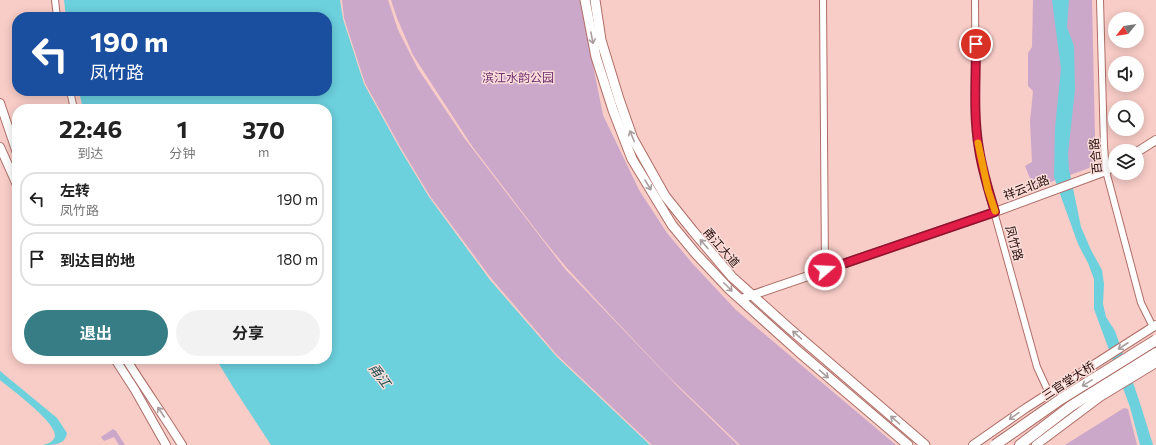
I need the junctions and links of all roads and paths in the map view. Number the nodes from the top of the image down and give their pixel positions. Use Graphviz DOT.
graph roads {
  1 [pos="55,0"];
  2 [pos="585,0"];
  3 [pos="595,0"];
  4 [pos="823,0"];
  5 [pos="975,0"];
  6 [pos="1100,0"];
  7 [pos="56,12"];
  8 [pos="0,103"];
  9 [pos="12,138"];
  10 [pos="1156,140"];
  11 [pos="0,146"];
  12 [pos="1144,148"];
  13 [pos="1106,171"];
  14 [pos="12,174"];
  15 [pos="995,212"];
  16 [pos="825,270"];
  17 [pos="753,295"];
  18 [pos="741,299"];
  19 [pos="1154,326"];
  20 [pos="1156,340"];
  21 [pos="1156,353"];
  22 [pos="1156,362"];
  23 [pos="118,364"];
  24 [pos="129,364"];
  25 [pos="1049,393"];
  26 [pos="166,445"];
  27 [pos="182,445"];
  28 [pos="908,445"];
  29 [pos="925,445"];
  30 [pos="973,445"];
  31 [pos="996,445"];
  32 [pos="1020,445"];
  33 [pos="1036,445"];
  1 -- 7 [label="street"];
  2 -- 18 [label="main road, 甬江大道, one-way"];
  17 -- 3 [label="main road, 甬江大道, one-way"];
  4 -- 16 [label="street"];
  5 -- 15 [label="street, 凤竹路"];
  6 -- 13 [label="street, 百合路"];
  8 -- 9 [label="street"];
  10 -- 12 [label="street"];
  11 -- 14 [label="street"];
  13 -- 15 [label="street, 祥云北路"];
  13 -- 19 [label="street, 百合路"];
  15 -- 16 [label="street, 祥云北路"];
  15 -- 25 [label="street, 凤竹路"];
  16 -- 17 [label="street, 祥云北路"];
  17 -- 18 [label="street, 祥云北路"];
  29 -- 17 [label="main road, 甬江大道, one-way"];
  18 -- 28 [label="main road, 甬江大道, one-way"];
  19 -- 25 [label="street, one-way"];
  20 -- 31 [label="main road, 三官堂大桥, one-way, bridge"];
  21 -- 32 [label="main road, 三官堂大桥"];
  22 -- 33 [label="street"];
  23 -- 26 [label="street"];
  27 -- 24 [label="street, one-way"];
  25 -- 30 [label="street, one-way"];
}
